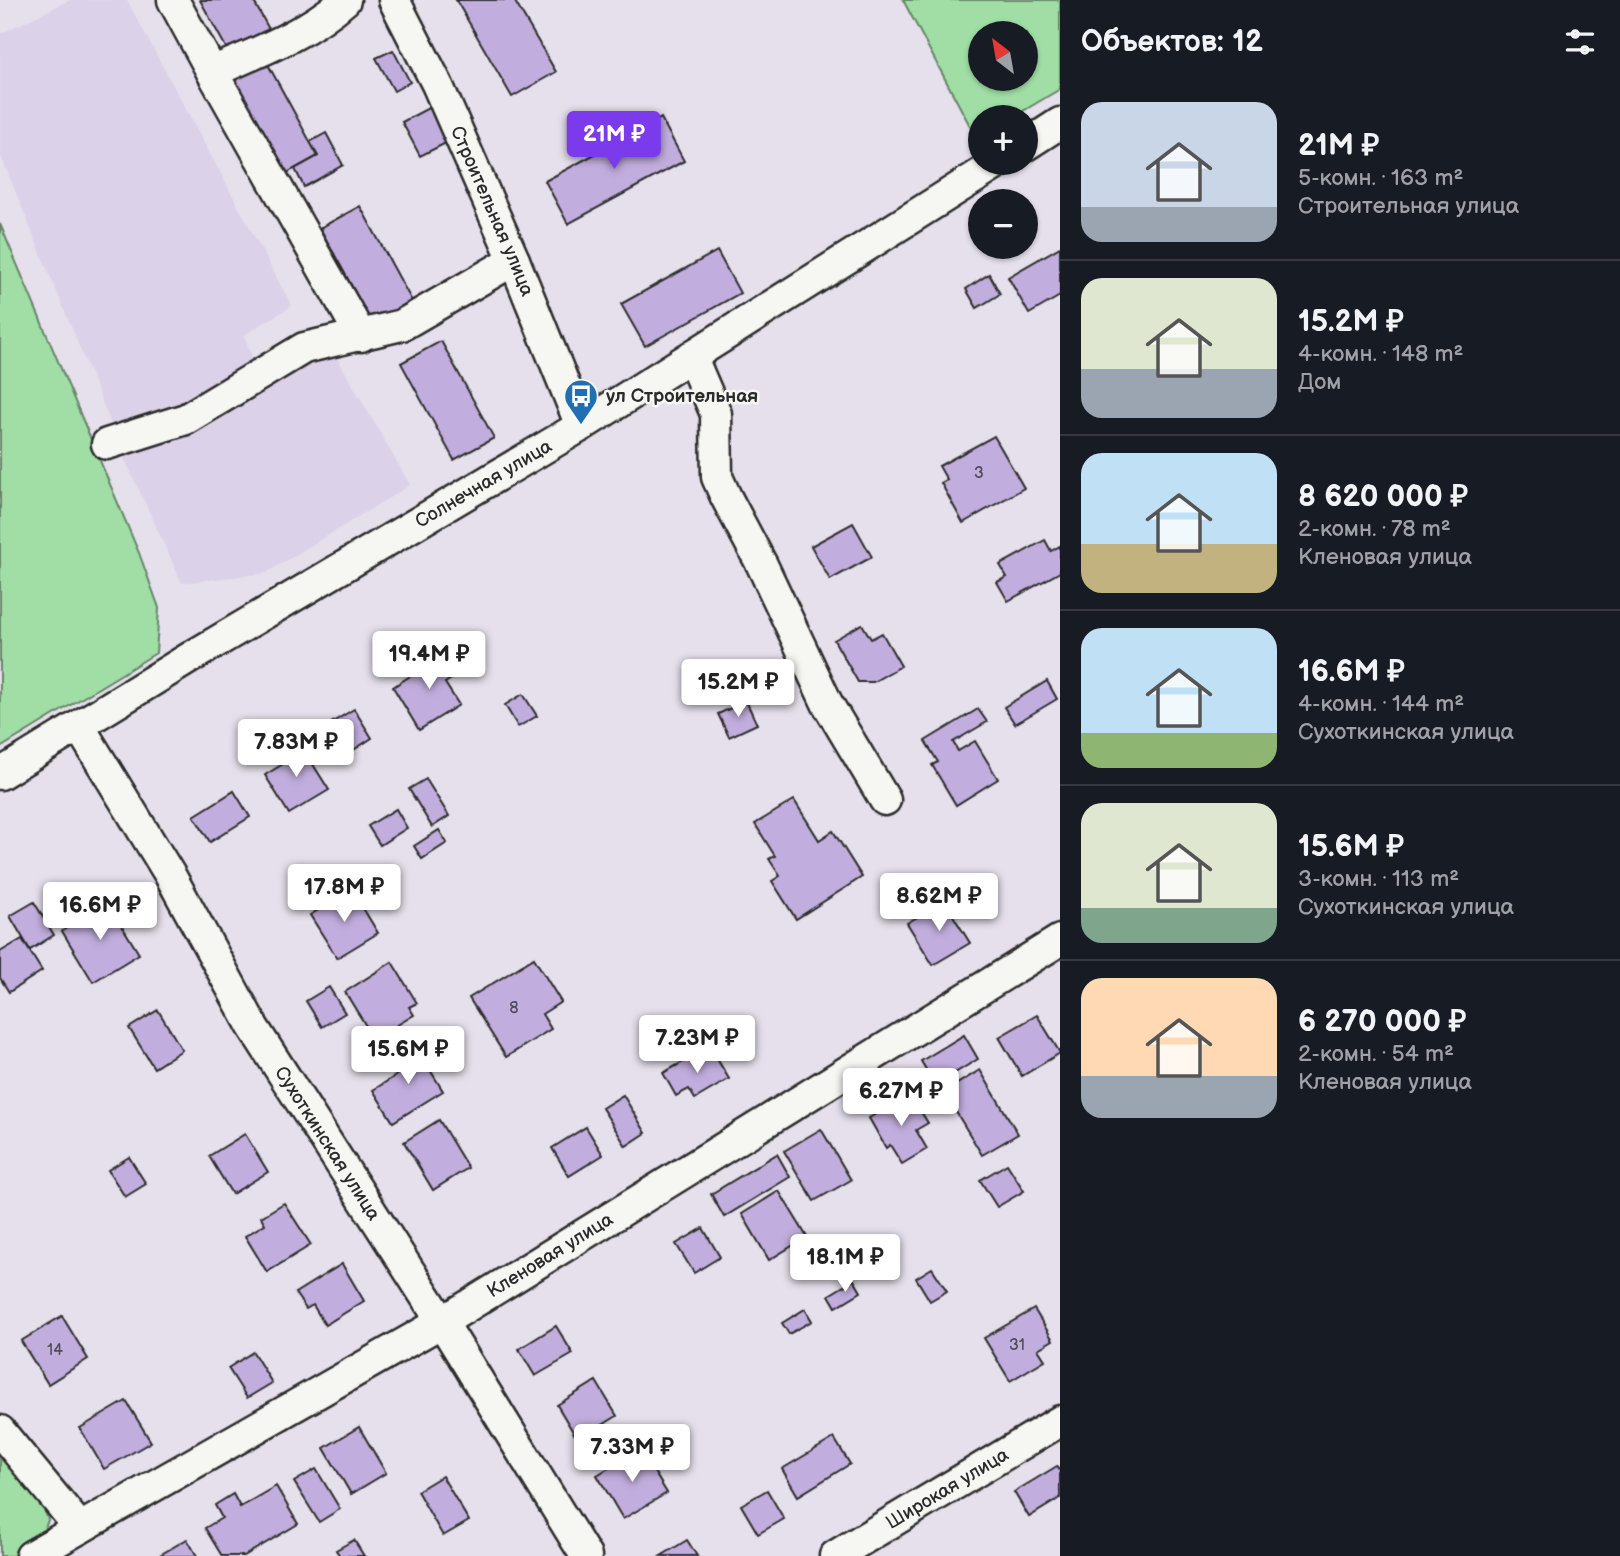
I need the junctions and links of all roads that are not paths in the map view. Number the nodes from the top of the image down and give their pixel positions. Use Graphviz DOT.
graph roads {
  1 [pos="173,0"];
  2 [pos="345,0"];
  3 [pos="394,0"];
  4 [pos="212,72"];
  5 [pos="1060,123"];
  6 [pos="1038,137"];
  7 [pos="979,175"];
  8 [pos="514,260"];
  9 [pos="361,336"];
  10 [pos="692,358"];
  11 [pos="581,426"];
  12 [pos="107,444"];
  13 [pos="79,726"];
  14 [pos="0,774"];
  15 [pos="886,800"];
  16 [pos="1060,940"];
  17 [pos="442,1322"];
  18 [pos="1060,1421"];
  19 [pos="0,1431"];
  20 [pos="80,1528"];
  21 [pos="31,1556"];
  22 [pos="586,1556"];
  23 [pos="835,1556"];
  1 -- 4 [label="street"];
  2 -- 4 [label="street"];
  3 -- 8 [label="street, Строительная улица"];
  4 -- 9 [label="street"];
  5 -- 6 [label="street"];
  7 -- 10 [label="street, Солнечная улица"];
  8 -- 9 [label="street"];
  8 -- 11 [label="street, Строительная улица"];
  9 -- 12 [label="street"];
  10 -- 11 [label="street, Солнечная улица"];
  10 -- 15 [label="street"];
  11 -- 13 [label="street, Солнечная улица"];
  13 -- 14 [label="street, Солнечная улица"];
  13 -- 17 [label="street, Сухоткинская улица"];
  16 -- 17 [label="street, Кленовая улица"];
  17 -- 20 [label="street, Кленовая улица"];
  17 -- 22 [label="street, Сухоткинская улица"];
  18 -- 23 [label="street, Широкая улица"];
  19 -- 20 [label="street"];
  20 -- 21 [label="street, Кленовая улица"];
}
